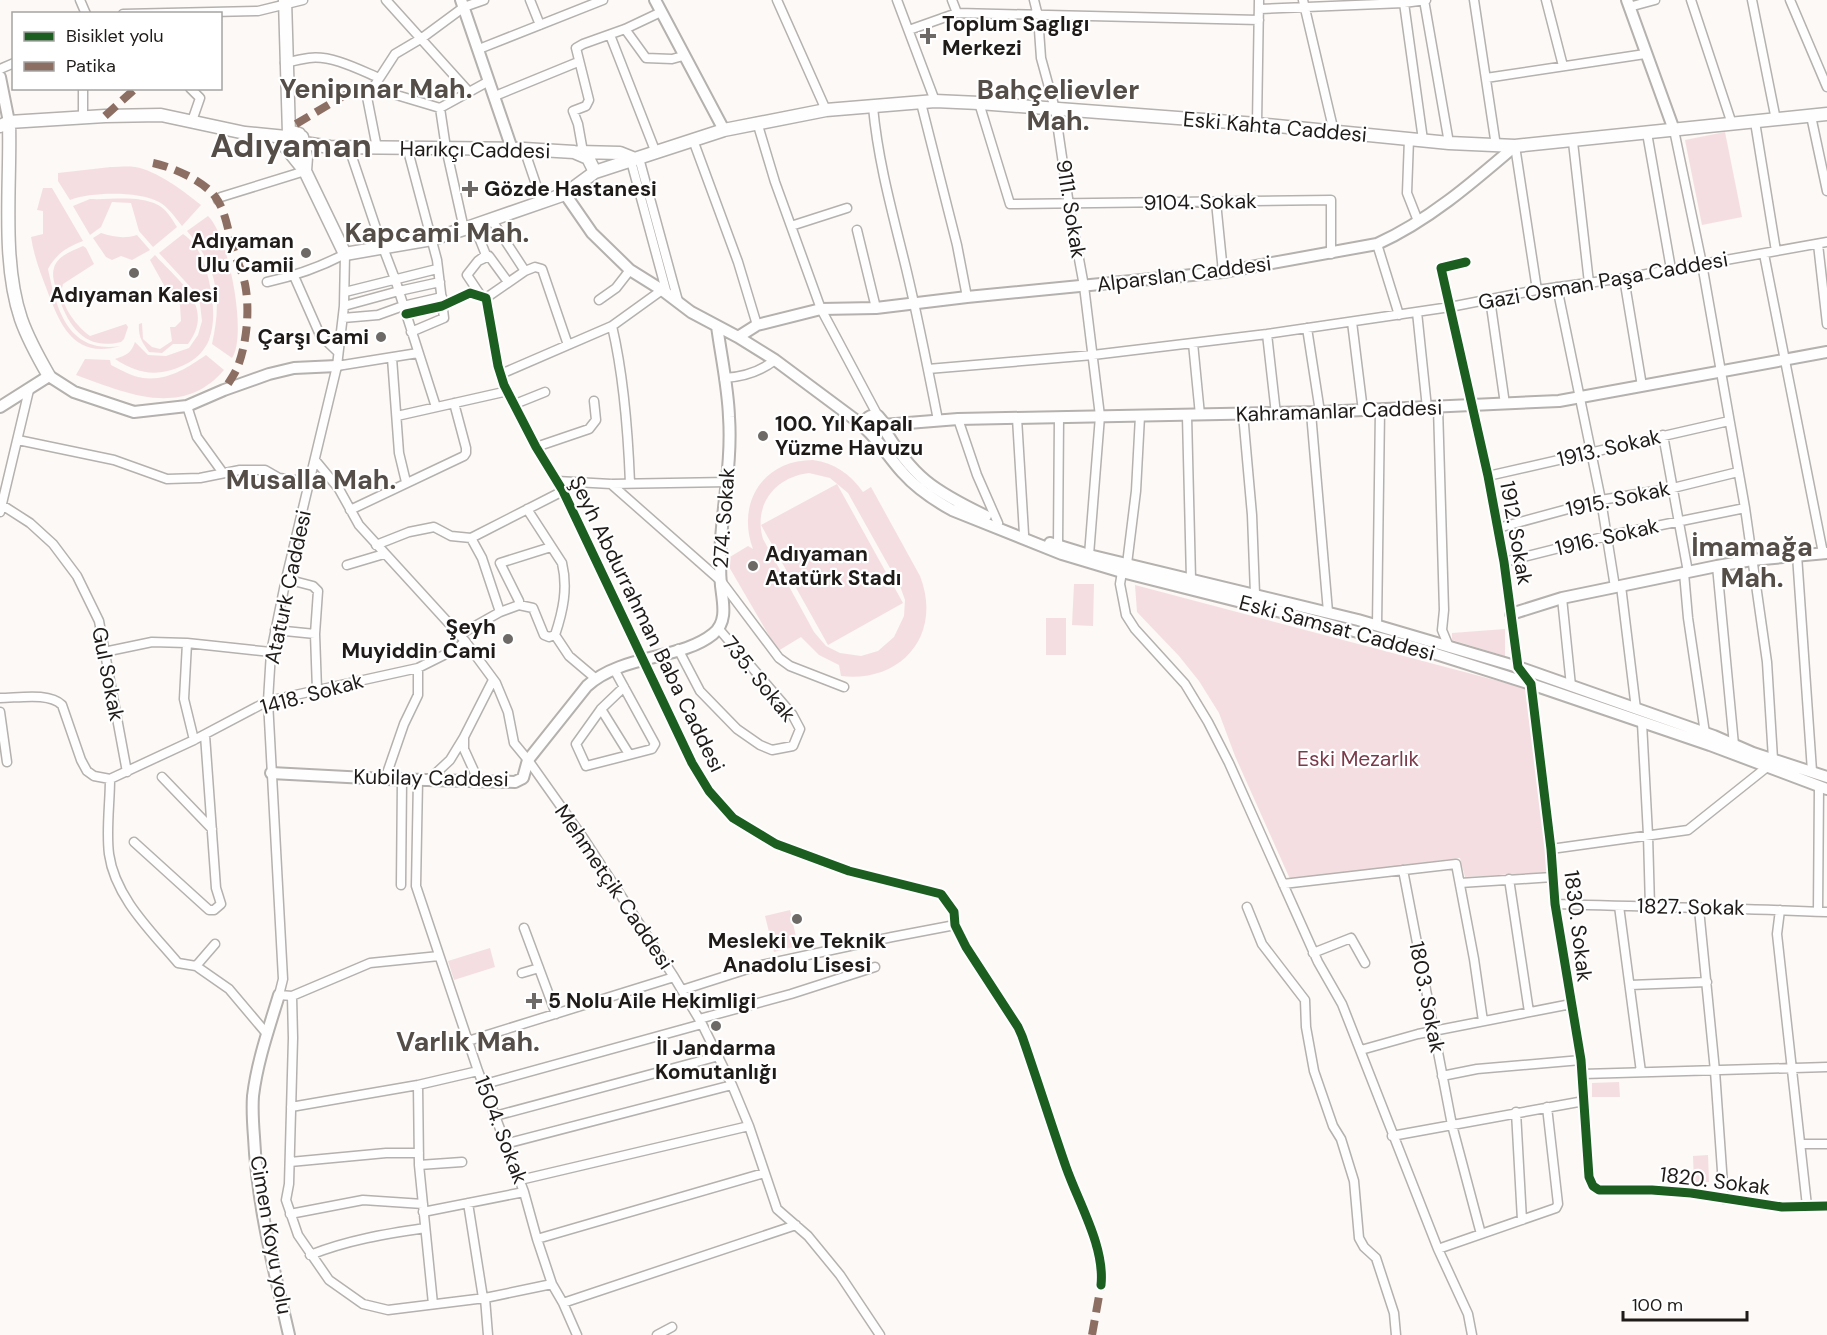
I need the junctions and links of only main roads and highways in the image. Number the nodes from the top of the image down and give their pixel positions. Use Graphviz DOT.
graph roads {
  1 [pos="285,2"];
  2 [pos="1827,114"];
  3 [pos="5,124"];
  4 [pos="293,142"];
  5 [pos="579,152"];
  6 [pos="635,159"];
  7 [pos="595,172"];
  8 [pos="4,248"];
  9 [pos="49,376"];
  1 -- 4 [label="main road"];
  2 -- 6 [label="main road, Eski Kahta Caddesi"];
  3 -- 4 [label="main road, Harıkçı Caddesi"];
  3 -- 8 [label="main road"];
  4 -- 5 [label="main road, Harıkçı Caddesi"];
  4 -- 7 [label="main road, Eski Kahta Caddesi"];
  5 -- 6 [label="main road, Harıkçı Caddesi"];
  5 -- 7 [label="main road, Harıkçı Caddesi"];
  6 -- 7 [label="main road, Eski Kahta Caddesi"];
  8 -- 9 [label="main road"];
}
